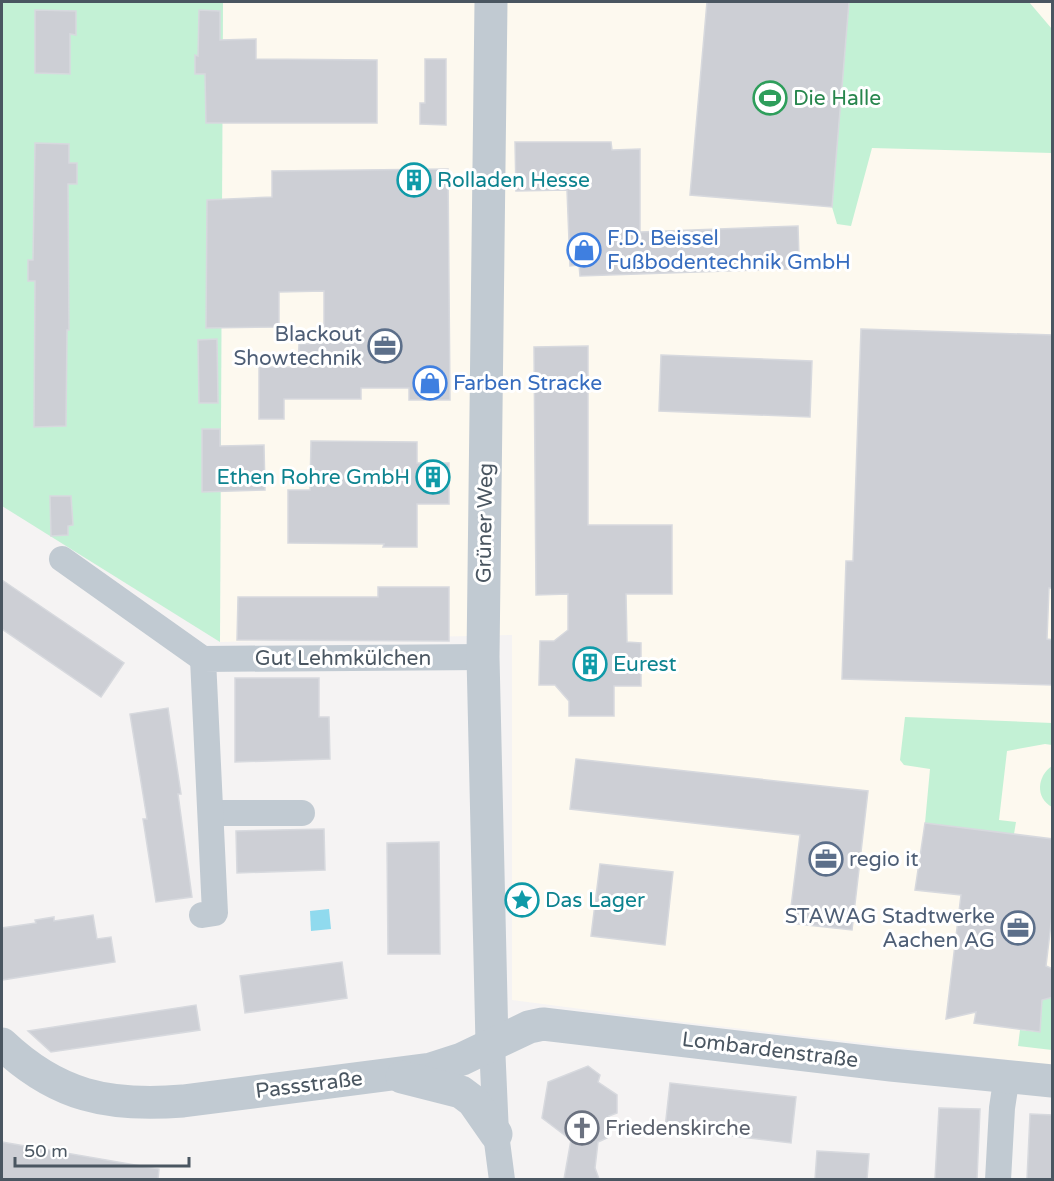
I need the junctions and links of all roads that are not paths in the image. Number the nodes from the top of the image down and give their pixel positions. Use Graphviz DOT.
graph roads {
  1 [pos="491,2"];
  2 [pos="62,559"];
  3 [pos="483,657"];
  4 [pos="203,659"];
  5 [pos="211,813"];
  6 [pos="302,813"];
  7 [pos="202,915"];
  8 [pos="2,1044"];
  9 [pos="492,1044"];
  10 [pos="392,1075"];
  11 [pos="1007,1075"];
  12 [pos="1053,1081"];
  13 [pos="496,1134"];
  14 [pos="502,1179"];
  15 [pos="998,1179"];
  1 -- 3 [label="street, Grüner Weg"];
  2 -- 4 [label="street"];
  3 -- 4 [label="street, Gut Lehmkülchen"];
  3 -- 9 [label="street, Grüner Weg"];
  4 -- 5 [label="street"];
  5 -- 6 [label="street"];
  5 -- 7 [label="street"];
  8 -- 10 [label="street, Passstraße"];
  9 -- 10 [label="street, Passstraße"];
  9 -- 11 [label="street, Lombardenstraße"];
  9 -- 13 [label="street"];
  10 -- 13 [label="street"];
  11 -- 12 [label="street, Lombardenstraße"];
  11 -- 15 [label="street"];
  13 -- 14 [label="street"];
}
